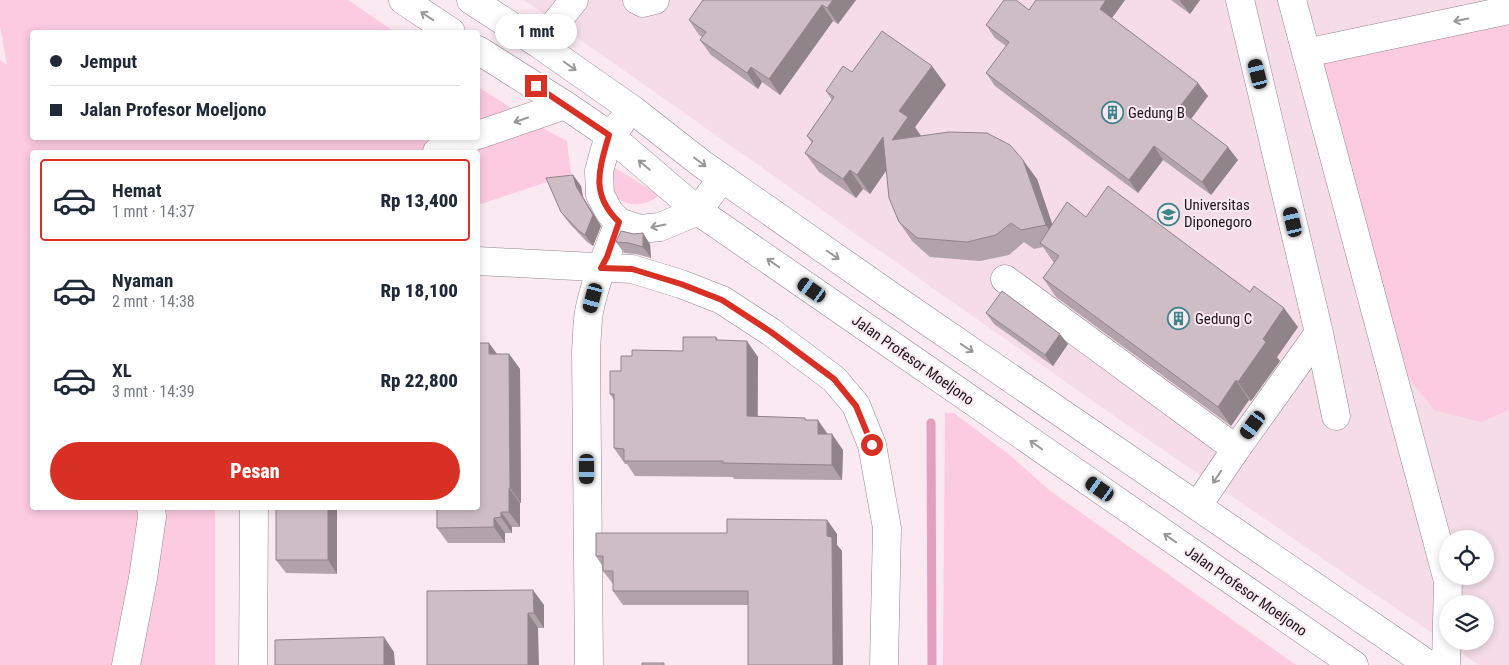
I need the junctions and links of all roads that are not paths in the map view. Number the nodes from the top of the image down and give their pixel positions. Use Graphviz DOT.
graph roads {
  1 [pos="403,0"];
  2 [pos="470,0"];
  3 [pos="574,0"];
  4 [pos="637,0"];
  5 [pos="655,0"];
  6 [pos="1240,0"];
  7 [pos="1292,0"];
  8 [pos="1509,10"];
  9 [pos="448,30"];
  10 [pos="459,30"];
  11 [pos="539,44"];
  12 [pos="480,51"];
  13 [pos="1306,53"];
  14 [pos="564,105"];
  15 [pos="633,110"];
  16 [pos="480,134"];
  17 [pos="609,135"];
  18 [pos="722,178"];
  19 [pos="698,211"];
  20 [pos="619,222"];
  21 [pos="480,261"];
  22 [pos="601,268"];
  23 [pos="1005,279"];
  24 [pos="1319,333"];
  25 [pos="1336,416"];
  26 [pos="1236,449"];
  27 [pos="1198,506"];
  28 [pos="151,510"];
  29 [pos="254,510"];
  30 [pos="126,665"];
  31 [pos="253,665"];
  32 [pos="589,665"];
  33 [pos="884,665"];
  34 [pos="1354,665"];
  35 [pos="1429,665"];
  36 [pos="1446,665"];
  9 -- 1 [label="street, one-way"];
  2 -- 10 [label="street"];
  2 -- 11 [label="street"];
  3 -- 11 [label="street"];
  4 -- 5 [label="street"];
  6 -- 24 [label="street"];
  7 -- 13 [label="street"];
  8 -- 13 [label="street, one-way"];
  11 -- 15 [label="street, one-way"];
  12 -- 14 [label="street, Jalan Profesor Moeljono"];
  13 -- 36 [label="street"];
  14 -- 16 [label="street, one-way"];
  14 -- 17 [label="street, Jalan Profesor Moeljono"];
  15 -- 17 [label="street"];
  15 -- 18 [label="street, one-way"];
  19 -- 17 [label="street, Jalan Profesor Moeljono, one-way"];
  17 -- 20 [label="street"];
  18 -- 19 [label="street"];
  18 -- 27 [label="street, one-way"];
  19 -- 20 [label="street, one-way"];
  34 -- 19 [label="street, Jalan Profesor Moeljono, one-way"];
  20 -- 22 [label="street"];
  21 -- 22 [label="street"];
  22 -- 32 [label="street"];
  22 -- 33 [label="street"];
  23 -- 26 [label="street"];
  24 -- 25 [label="street"];
  24 -- 26 [label="street"];
  26 -- 27 [label="street, one-way"];
  27 -- 35 [label="street"];
  28 -- 30 [label="street"];
  29 -- 31 [label="street"];
}
